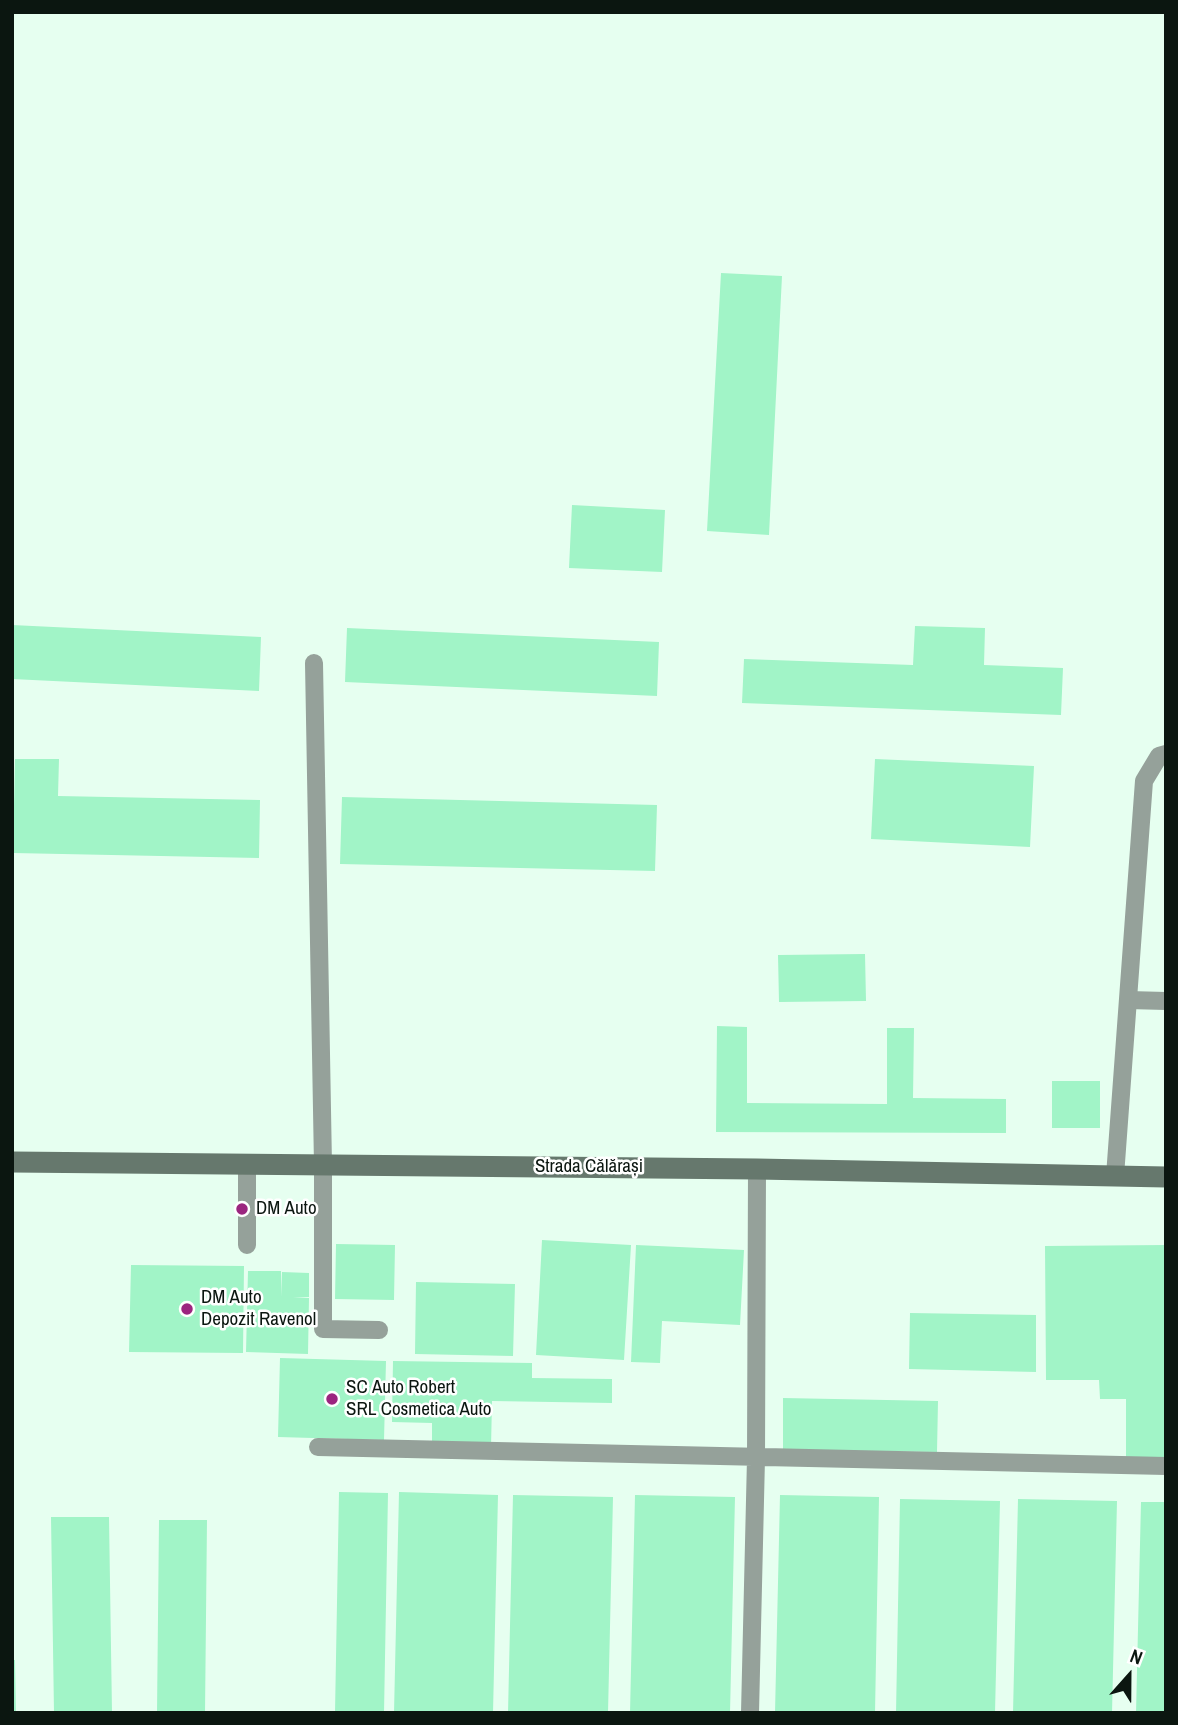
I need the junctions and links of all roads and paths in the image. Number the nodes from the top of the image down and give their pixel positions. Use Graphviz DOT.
graph roads {
  1 [pos="314,663"];
  2 [pos="1166,754"];
  3 [pos="1128,1000"];
  4 [pos="1166,1001"];
  5 [pos="12,1162"];
  6 [pos="247,1164"];
  7 [pos="323,1165"];
  8 [pos="757,1169"];
  9 [pos="1115,1176"];
  10 [pos="1166,1177"];
  11 [pos="247,1245"];
  12 [pos="379,1330"];
  13 [pos="318,1447"];
  14 [pos="756,1458"];
  15 [pos="1166,1466"];
  16 [pos="750,1713"];
  1 -- 7 [label="lane"];
  2 -- 3 [label="lane"];
  3 -- 4 [label="lane"];
  3 -- 9 [label="lane"];
  5 -- 6 [label="main road, Strada Călărași"];
  6 -- 7 [label="main road, Strada Călărași"];
  6 -- 11 [label="lane"];
  7 -- 8 [label="main road, Strada Călărași"];
  7 -- 12 [label="lane"];
  8 -- 9 [label="main road, Strada Călărași"];
  8 -- 14 [label="lane"];
  9 -- 10 [label="main road, Strada Călărași"];
  13 -- 14 [label="lane"];
  14 -- 15 [label="lane"];
  14 -- 16 [label="lane"];
}
